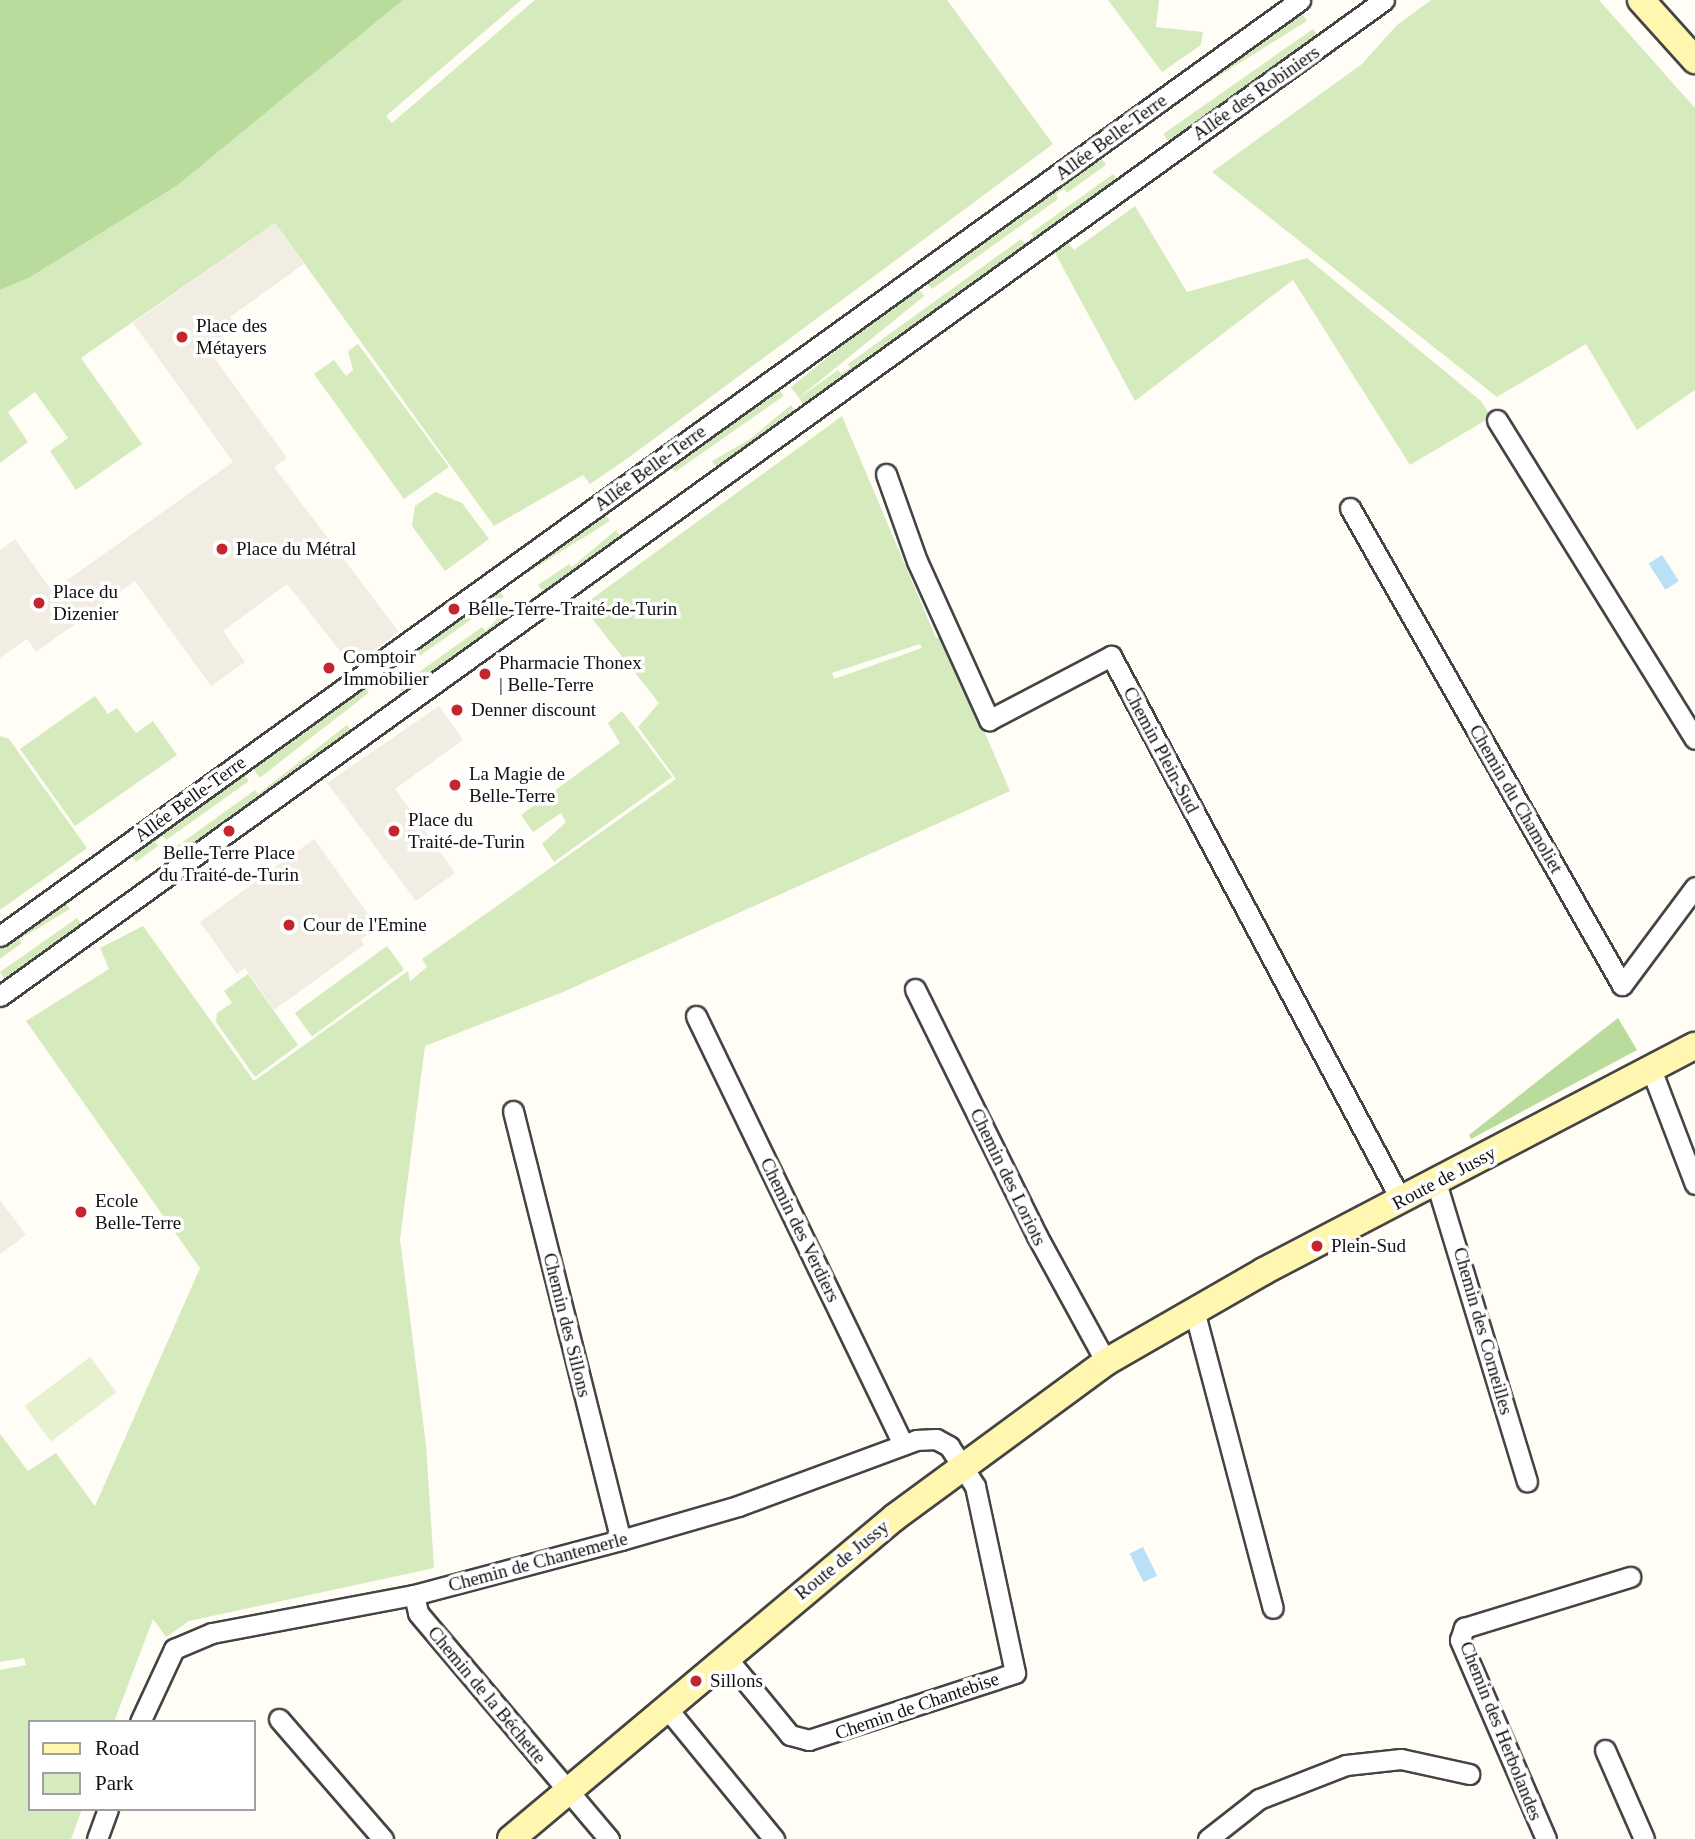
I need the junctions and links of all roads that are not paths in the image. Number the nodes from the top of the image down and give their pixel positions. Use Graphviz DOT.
graph roads {
  1 [pos="1300,0"];
  2 [pos="1384,0"];
  3 [pos="1641,0"];
  4 [pos="1695,60"];
  5 [pos="1497,420"];
  6 [pos="886,474"];
  7 [pos="1350,508"];
  8 [pos="1695,739"];
  9 [pos="1695,887"];
  10 [pos="0,936"];
  11 [pos="915,989"];
  12 [pos="0,996"];
  13 [pos="696,1016"];
  14 [pos="1695,1046"];
  15 [pos="1651,1069"];
  16 [pos="513,1111"];
  17 [pos="1436,1182"];
  18 [pos="1695,1184"];
  19 [pos="1401,1200"];
  20 [pos="1194,1310"];
  21 [pos="1106,1362"];
  22 [pos="903,1445"];
  23 [pos="964,1464"];
  24 [pos="1527,1482"];
  25 [pos="621,1540"];
  26 [pos="1630,1577"];
  27 [pos="414,1595"];
  28 [pos="1273,1608"];
  29 [pos="726,1657"];
  30 [pos="666,1707"];
  31 [pos="279,1718"];
  32 [pos="141,1720"];
  33 [pos="1605,1750"];
  34 [pos="1469,1774"];
  35 [pos="568,1791"];
  36 [pos="107,1811"];
  37 [pos="97,1839"];
  38 [pos="383,1839"];
  39 [pos="511,1839"];
  40 [pos="609,1839"];
  41 [pos="774,1839"];
  42 [pos="1208,1839"];
  43 [pos="1546,1839"];
  44 [pos="1644,1839"];
  1 -- 10 [label="street, Allée Belle-Terre"];
  2 -- 12 [label="street, Allée des Robiniers"];
  3 -- 4 [label="main road"];
  5 -- 8 [label="street"];
  6 -- 19 [label="street, Chemin Plein-Sud"];
  7 -- 9 [label="street, Chemin du Chamoliet"];
  11 -- 21 [label="street, Chemin des Loriots"];
  13 -- 22 [label="street, Chemin des Verdiers"];
  14 -- 15 [label="main road, Route de Jussy"];
  15 -- 17 [label="main road, Route de Jussy"];
  15 -- 18 [label="street"];
  16 -- 25 [label="street, Chemin des Sillons"];
  17 -- 19 [label="main road, Route de Jussy"];
  17 -- 24 [label="street, Chemin des Corneilles"];
  19 -- 20 [label="main road, Route de Jussy"];
  20 -- 21 [label="main road, Route de Jussy"];
  20 -- 28 [label="street"];
  21 -- 23 [label="main road, Route de Jussy"];
  22 -- 23 [label="street, Chemin de Chantemerle"];
  22 -- 25 [label="street, Chemin de Chantemerle"];
  23 -- 29 [label="main road, Route de Jussy"];
  23 -- 29 [label="street, Chemin de Chantebise"];
  25 -- 27 [label="street, Chemin de Chantemerle"];
  26 -- 43 [label="street, Chemin des Herbolandes"];
  27 -- 32 [label="street, Chemin de Chantemerle"];
  27 -- 35 [label="street, Chemin de la Béchette"];
  29 -- 30 [label="main road, Route de Jussy"];
  30 -- 35 [label="main road, Route de Jussy"];
  30 -- 41 [label="street"];
  31 -- 38 [label="street"];
  33 -- 44 [label="street"];
  34 -- 42 [label="street"];
  35 -- 39 [label="main road, Route de Jussy"];
  35 -- 40 [label="street, Chemin de la Béchette"];
  36 -- 37 [label="street"];
}
